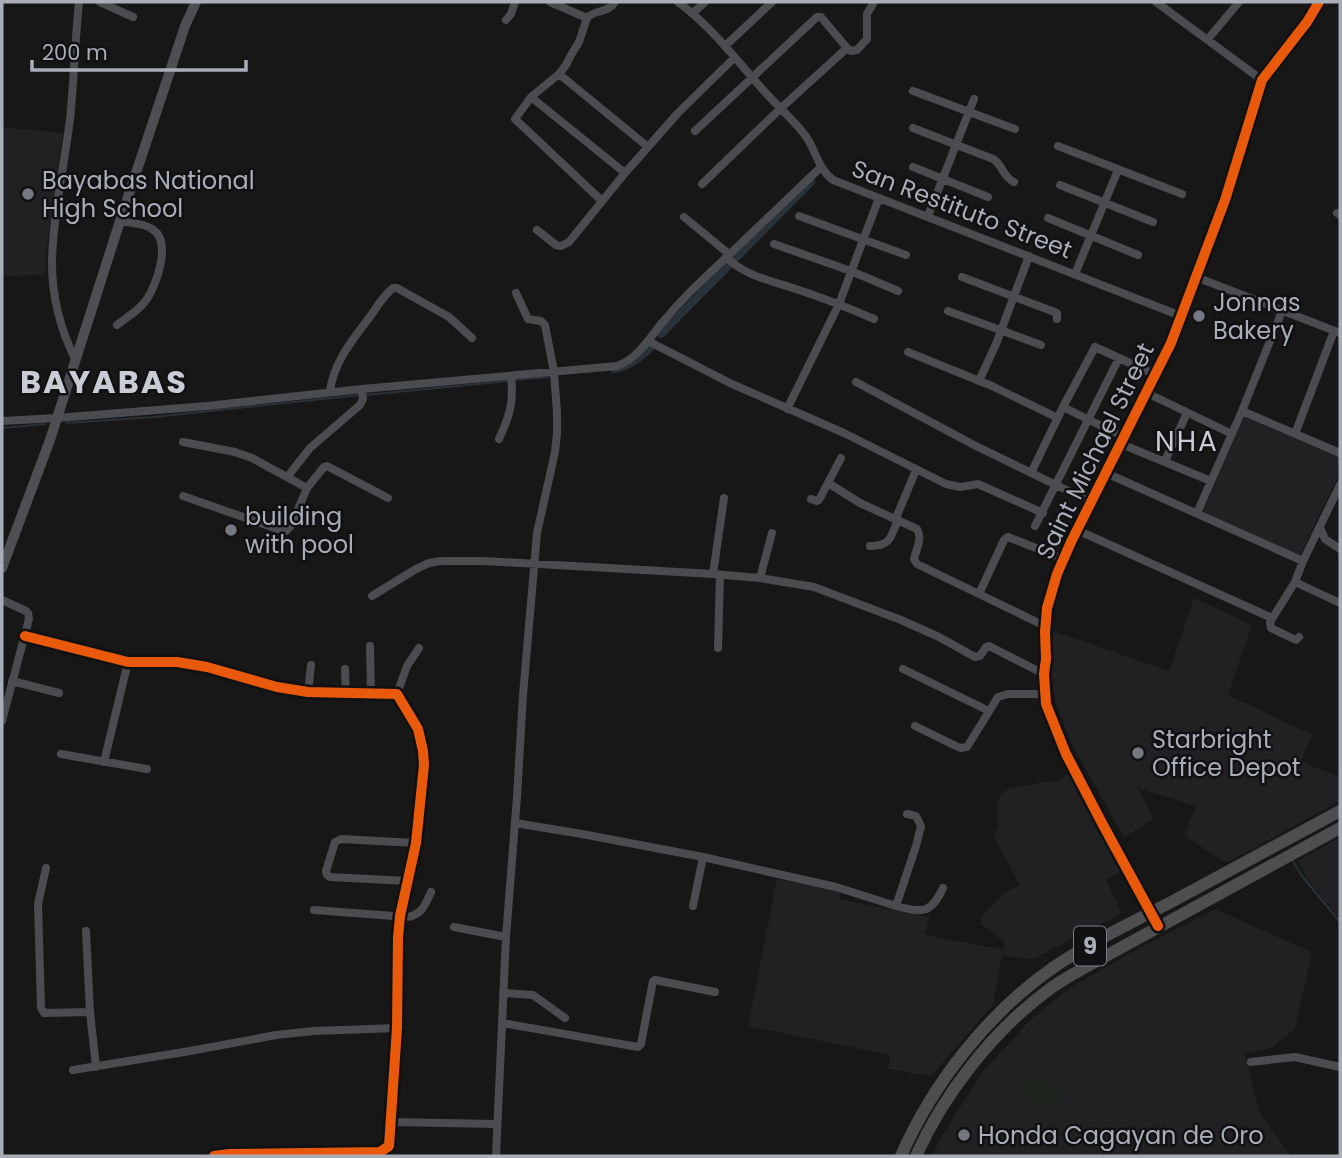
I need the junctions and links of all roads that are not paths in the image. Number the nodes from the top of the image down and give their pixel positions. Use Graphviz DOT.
graph roads {
  1 [pos="79,2"];
  2 [pos="100,2"];
  3 [pos="196,2"];
  4 [pos="515,2"];
  5 [pos="550,2"];
  6 [pos="615,2"];
  7 [pos="678,2"];
  8 [pos="705,2"];
  9 [pos="772,2"];
  10 [pos="874,2"];
  11 [pos="1156,2"];
  12 [pos="1239,2"];
  13 [pos="1319,2"];
  14 [pos="693,13"];
  15 [pos="133,17"];
  16 [pos="587,18"];
  17 [pos="506,20"];
  18 [pos="1208,39"];
  19 [pos="725,46"];
  20 [pos="847,48"];
  21 [pos="734,58"];
  22 [pos="559,74"];
  23 [pos="752,78"];
  24 [pos="1262,80"];
  25 [pos="913,91"];
  26 [pos="531,97"];
  27 [pos="974,99"];
  28 [pos="780,109"];
  29 [pos="968,112"];
  30 [pos="913,128"];
  31 [pos="1015,129"];
  32 [pos="695,131"];
  33 [pos="957,145"];
  34 [pos="1058,146"];
  35 [pos="648,147"];
  36 [pos="821,167"];
  37 [pos="913,167"];
  38 [pos="1118,170"];
  39 [pos="625,173"];
  40 [pos="943,178"];
  41 [pos="1014,182"];
  42 [pos="702,184"];
  43 [pos="1060,185"];
  44 [pos="1182,194"];
  45 [pos="988,197"];
  46 [pos="879,198"];
  47 [pos="602,201"];
  48 [pos="1104,202"];
  49 [pos="799,216"];
  50 [pos="928,216"];
  51 [pos="684,217"];
  52 [pos="1048,218"];
  53 [pos="120,220"];
  54 [pos="1153,222"];
  55 [pos="537,230"];
  56 [pos="1091,236"];
  57 [pos="863,239"];
  58 [pos="774,244"];
  59 [pos="906,255"];
  60 [pos="1138,255"];
  61 [pos="1029,256"];
  62 [pos="729,259"];
  63 [pos="851,271"];
  64 [pos="1075,274"];
  65 [pos="962,277"];
  66 [pos="1196,277"];
  67 [pos="898,291"];
  68 [pos="516,293"];
  69 [pos="1013,296"];
  70 [pos="839,304"];
  71 [pos="948,311"];
  72 [pos="1282,311"];
  73 [pos="1181,316"];
  74 [pos="874,318"];
  75 [pos="1057,319"];
  76 [pos="117,325"];
  77 [pos="1001,330"];
  78 [pos="1337,332"];
  79 [pos="472,338"];
  80 [pos="648,341"];
  81 [pos="1041,345"];
  82 [pos="908,352"];
  83 [pos="1119,358"];
  84 [pos="76,361"];
  85 [pos="554,372"];
  86 [pos="1156,375"];
  87 [pos="512,380"];
  88 [pos="979,381"];
  89 [pos="856,382"];
  90 [pos="330,392"];
  91 [pos="362,393"];
  92 [pos="1147,393"];
  93 [pos="1063,407"];
  94 [pos="787,409"];
  95 [pos="1242,411"];
  96 [pos="1187,413"];
  97 [pos="57,418"];
  98 [pos="1058,418"];
  99 [pos="1089,420"];
  100 [pos="2,421"];
  101 [pos="1232,434"];
  102 [pos="1295,434"];
  103 [pos="499,439"];
  104 [pos="1123,440"];
  105 [pos="183,442"];
  106 [pos="1340,453"];
  107 [pos="841,458"];
  108 [pos="1164,461"];
  109 [pos="916,470"];
  110 [pos="1106,473"];
  111 [pos="1031,474"];
  112 [pos="288,476"];
  113 [pos="1211,481"];
  114 [pos="828,483"];
  115 [pos="1056,485"];
  116 [pos="1340,485"];
  117 [pos="307,488"];
  118 [pos="183,496"];
  119 [pos="388,498"];
  120 [pos="724,498"];
  121 [pos="811,499"];
  122 [pos="1091,502"];
  123 [pos="1043,513"];
  124 [pos="1197,513"];
  125 [pos="897,519"];
  126 [pos="1035,526"];
  127 [pos="1320,527"];
  128 [pos="1077,530"];
  129 [pos="772,533"];
  130 [pos="870,546"];
  131 [pos="1340,549"];
  132 [pos="1064,559"];
  133 [pos="1303,561"];
  134 [pos="535,564"];
  135 [pos="2,568"];
  136 [pos="717,574"];
  137 [pos="760,579"];
  138 [pos="1295,582"];
  139 [pos="979,594"];
  140 [pos="372,596"];
  141 [pos="2,600"];
  142 [pos="1340,603"];
  143 [pos="1272,618"];
  144 [pos="1045,626"];
  145 [pos="25,636"];
  146 [pos="1300,636"];
  147 [pos="370,646"];
  148 [pos="419,648"];
  149 [pos="718,648"];
  150 [pos="128,662"];
  151 [pos="311,665"];
  152 [pos="903,668"];
  153 [pos="345,669"];
  154 [pos="1044,674"];
  155 [pos="12,681"];
  156 [pos="308,692"];
  157 [pos="59,693"];
  158 [pos="346,694"];
  159 [pos="371,694"];
  160 [pos="397,694"];
  161 [pos="1045,694"];
  162 [pos="989,711"];
  163 [pos="2,721"];
  164 [pos="915,726"];
  165 [pos="61,754"];
  166 [pos="104,762"];
  167 [pos="147,769"];
  168 [pos="1340,811"];
  169 [pos="907,814"];
  170 [pos="515,823"];
  171 [pos="1340,828"];
  172 [pos="416,843"];
  173 [pos="703,857"];
  174 [pos="46,868"];
  175 [pos="408,881"];
  176 [pos="943,888"];
  177 [pos="431,892"];
  178 [pos="693,906"];
  179 [pos="896,906"];
  180 [pos="314,910"];
  181 [pos="1150,913"];
  182 [pos="400,916"];
  183 [pos="1158,926"];
  184 [pos="454,927"];
  185 [pos="86,932"];
  186 [pos="506,937"];
  187 [pos="715,992"];
  188 [pos="503,993"];
  189 [pos="90,1012"];
  190 [pos="565,1018"];
  191 [pos="502,1023"];
  192 [pos="397,1028"];
  193 [pos="1251,1062"];
  194 [pos="96,1067"];
  195 [pos="1340,1067"];
  196 [pos="73,1070"];
  197 [pos="391,1122"];
  198 [pos="496,1124"];
  199 [pos="214,1156"];
  200 [pos="496,1156"];
  201 [pos="901,1156"];
  202 [pos="916,1156"];
  1 -- 84 [label="street"];
  2 -- 15 [label="street"];
  3 -- 53 [label="main road"];
  4 -- 17 [label="street"];
  5 -- 16 [label="street"];
  6 -- 16 [label="street"];
  7 -- 14 [label="street, San Restituto Street"];
  8 -- 14 [label="street"];
  9 -- 19 [label="street"];
  10 -- 20 [label="street"];
  11 -- 18 [label="street"];
  12 -- 18 [label="street"];
  13 -- 24 [label="street"];
  14 -- 19 [label="street, San Restituto Street"];
  16 -- 22 [label="street"];
  18 -- 24 [label="street"];
  19 -- 21 [label="street, San Restituto Street"];
  20 -- 23 [label="street"];
  20 -- 28 [label="street"];
  21 -- 23 [label="street, San Restituto Street"];
  21 -- 35 [label="street"];
  22 -- 26 [label="street"];
  22 -- 35 [label="street"];
  23 -- 28 [label="street, San Restituto Street"];
  23 -- 32 [label="street"];
  24 -- 66 [label="street, Saint Michael Street"];
  25 -- 29 [label="street"];
  26 -- 39 [label="street"];
  26 -- 47 [label="street"];
  27 -- 29 [label="street"];
  28 -- 36 [label="street, San Restituto Street"];
  28 -- 42 [label="street"];
  29 -- 31 [label="street"];
  29 -- 33 [label="street"];
  30 -- 33 [label="street"];
  33 -- 40 [label="street"];
  33 -- 41 [label="street"];
  34 -- 38 [label="street"];
  35 -- 39 [label="street"];
  36 -- 46 [label="street, San Restituto Street"];
  36 -- 62 [label="street"];
  37 -- 40 [label="street"];
  38 -- 44 [label="street"];
  38 -- 48 [label="street"];
  39 -- 47 [label="street"];
  40 -- 45 [label="street"];
  40 -- 50 [label="street"];
  43 -- 48 [label="street"];
  46 -- 50 [label="street, San Restituto Street"];
  46 -- 57 [label="street"];
  47 -- 55 [label="street"];
  48 -- 54 [label="street"];
  48 -- 56 [label="street"];
  49 -- 57 [label="street"];
  50 -- 61 [label="street, San Restituto Street"];
  51 -- 62 [label="street"];
  52 -- 56 [label="street"];
  53 -- 76 [label="street"];
  53 -- 84 [label="main road"];
  56 -- 60 [label="street"];
  56 -- 64 [label="street"];
  57 -- 59 [label="street"];
  57 -- 63 [label="street"];
  58 -- 63 [label="street"];
  61 -- 64 [label="street, San Restituto Street"];
  61 -- 69 [label="street"];
  62 -- 70 [label="street"];
  62 -- 80 [label="street"];
  63 -- 67 [label="street"];
  63 -- 70 [label="street"];
  64 -- 73 [label="street, San Restituto Street"];
  65 -- 69 [label="street"];
  66 -- 72 [label="street"];
  66 -- 73 [label="street, Saint Michael Street"];
  68 -- 85 [label="street"];
  69 -- 75 [label="street"];
  69 -- 77 [label="street"];
  70 -- 74 [label="street"];
  70 -- 94 [label="street"];
  71 -- 77 [label="street"];
  72 -- 78 [label="street"];
  72 -- 95 [label="street"];
  73 -- 86 [label="street, Saint Michael Street"];
  77 -- 81 [label="street"];
  77 -- 88 [label="street"];
  78 -- 102 [label="street"];
  79 -- 90 [label="street"];
  80 -- 85 [label="street"];
  80 -- 94 [label="street"];
  82 -- 88 [label="street"];
  83 -- 86 [label="street"];
  83 -- 93 [label="street"];
  83 -- 99 [label="street"];
  84 -- 97 [label="main road"];
  85 -- 87 [label="street"];
  85 -- 134 [label="street"];
  86 -- 92 [label="street, Saint Michael Street"];
  87 -- 91 [label="street"];
  87 -- 103 [label="street"];
  88 -- 98 [label="street"];
  89 -- 111 [label="street"];
  90 -- 91 [label="street"];
  90 -- 97 [label="street"];
  91 -- 112 [label="street"];
  92 -- 96 [label="street"];
  92 -- 104 [label="street, Saint Michael Street"];
  93 -- 98 [label="street"];
  93 -- 99 [label="street"];
  94 -- 109 [label="street"];
  95 -- 101 [label="street"];
  95 -- 102 [label="street"];
  96 -- 101 [label="street"];
  96 -- 108 [label="street"];
  97 -- 100 [label="street"];
  97 -- 135 [label="main road"];
  98 -- 111 [label="street"];
  99 -- 104 [label="street"];
  99 -- 115 [label="street"];
  101 -- 113 [label="street"];
  102 -- 106 [label="street"];
  104 -- 108 [label="street"];
  104 -- 110 [label="street, Saint Michael Street"];
  105 -- 112 [label="street"];
  107 -- 114 [label="street"];
  108 -- 113 [label="street"];
  109 -- 123 [label="street"];
  109 -- 125 [label="street"];
  110 -- 122 [label="street, Saint Michael Street"];
  110 -- 124 [label="street"];
  111 -- 115 [label="street"];
  112 -- 117 [label="street"];
  113 -- 124 [label="street"];
  114 -- 121 [label="street"];
  114 -- 125 [label="street"];
  115 -- 122 [label="street"];
  115 -- 123 [label="street"];
  116 -- 127 [label="street"];
  117 -- 118 [label="street"];
  117 -- 119 [label="street"];
  120 -- 136 [label="street"];
  122 -- 128 [label="street, Saint Michael Street"];
  123 -- 126 [label="street"];
  124 -- 133 [label="street"];
  125 -- 130 [label="street"];
  125 -- 139 [label="street"];
  127 -- 131 [label="street"];
  127 -- 133 [label="street"];
  128 -- 132 [label="street, Saint Michael Street"];
  128 -- 143 [label="street"];
  129 -- 137 [label="street"];
  132 -- 139 [label="street"];
  132 -- 144 [label="street, Saint Michael Street"];
  133 -- 138 [label="street"];
  134 -- 136 [label="street"];
  134 -- 140 [label="street"];
  134 -- 170 [label="street"];
  136 -- 137 [label="street"];
  136 -- 149 [label="street"];
  137 -- 154 [label="street"];
  138 -- 142 [label="street"];
  138 -- 143 [label="street"];
  139 -- 144 [label="street"];
  141 -- 145 [label="street"];
  143 -- 146 [label="street"];
  144 -- 154 [label="street, Saint Michael Street"];
  145 -- 150 [label="street"];
  145 -- 155 [label="street"];
  147 -- 159 [label="street"];
  148 -- 160 [label="street"];
  150 -- 156 [label="street"];
  150 -- 166 [label="street"];
  151 -- 156 [label="street"];
  152 -- 162 [label="street"];
  153 -- 158 [label="street"];
  154 -- 161 [label="street, Saint Michael Street"];
  155 -- 157 [label="street"];
  155 -- 163 [label="street"];
  156 -- 158 [label="street"];
  158 -- 159 [label="street"];
  159 -- 160 [label="street"];
  160 -- 172 [label="street"];
  161 -- 162 [label="street"];
  161 -- 181 [label="street, Saint Michael Street"];
  162 -- 164 [label="street"];
  165 -- 166 [label="street"];
  166 -- 167 [label="street"];
  168 -- 181 [label="highway, 9"];
  169 -- 179 [label="street"];
  170 -- 173 [label="street"];
  170 -- 186 [label="street"];
  171 -- 183 [label="highway, 9"];
  172 -- 175 [label="street"];
  172 -- 175 [label="street"];
  173 -- 178 [label="street"];
  173 -- 179 [label="street"];
  174 -- 189 [label="street"];
  175 -- 182 [label="street"];
  176 -- 179 [label="street"];
  177 -- 182 [label="street"];
  180 -- 182 [label="street"];
  181 -- 183 [label="street, Saint Michael Street"];
  181 -- 201 [label="highway, 9"];
  182 -- 192 [label="street"];
  183 -- 202 [label="highway, 9"];
  184 -- 186 [label="street"];
  185 -- 189 [label="street"];
  186 -- 188 [label="street"];
  187 -- 191 [label="street"];
  188 -- 190 [label="street"];
  188 -- 191 [label="street"];
  189 -- 194 [label="street"];
  191 -- 198 [label="street"];
  192 -- 194 [label="street"];
  192 -- 197 [label="street"];
  193 -- 195 [label="street"];
  194 -- 196 [label="street"];
  197 -- 198 [label="street"];
  197 -- 199 [label="street"];
  198 -- 200 [label="street"];
}
